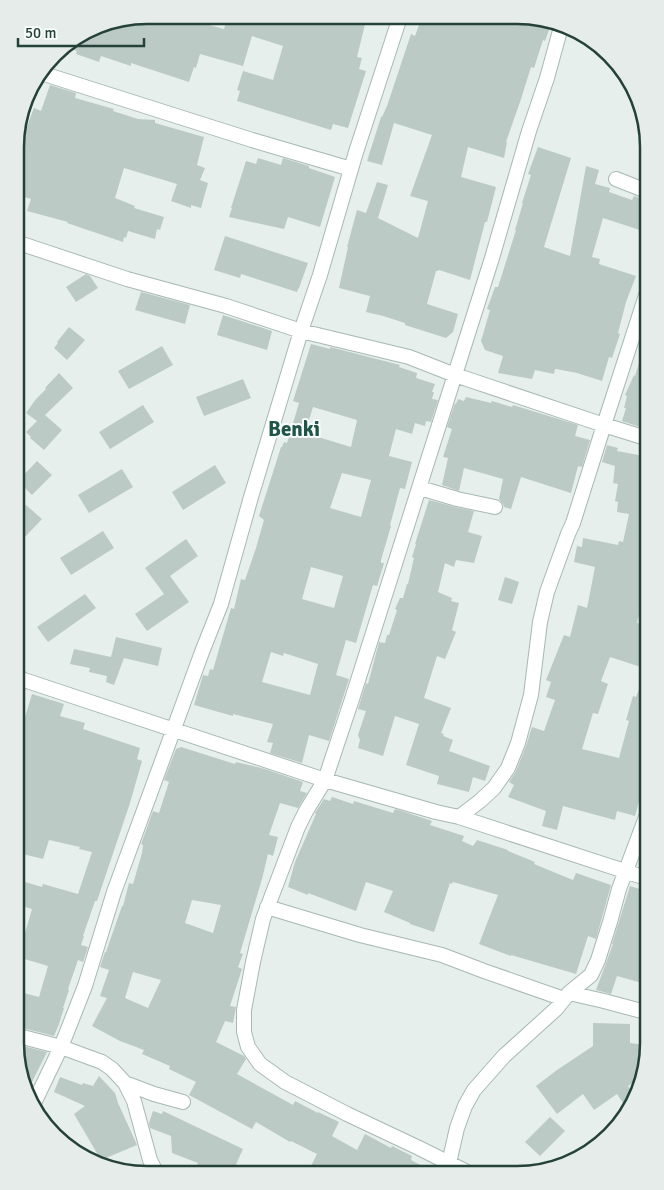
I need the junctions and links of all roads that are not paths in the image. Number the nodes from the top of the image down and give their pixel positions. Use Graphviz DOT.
graph roads {
  1 [pos="398,24"];
  2 [pos="561,32"];
  3 [pos="48,75"];
  4 [pos="351,169"];
  5 [pos="616,179"];
  6 [pos="640,188"];
  7 [pos="24,245"];
  8 [pos="640,314"];
  9 [pos="301,331"];
  10 [pos="455,375"];
  11 [pos="604,425"];
  12 [pos="640,436"];
  13 [pos="420,488"];
  14 [pos="495,507"];
  15 [pos="24,680"];
  16 [pos="174,730"];
  17 [pos="325,780"];
  18 [pos="459,817"];
  19 [pos="640,834"];
  20 [pos="626,872"];
  21 [pos="640,876"];
  22 [pos="267,908"];
  23 [pos="566,996"];
  24 [pos="640,1011"];
  25 [pos="24,1037"];
  26 [pos="61,1047"];
  27 [pos="125,1083"];
  28 [pos="37,1098"];
  29 [pos="183,1102"];
  30 [pos="449,1164"];
  31 [pos="153,1166"];
  32 [pos="453,1166"];
  1 -- 4 [label="street"];
  2 -- 10 [label="street"];
  3 -- 4 [label="street"];
  4 -- 9 [label="street"];
  5 -- 6 [label="street"];
  7 -- 9 [label="street"];
  8 -- 11 [label="street"];
  9 -- 10 [label="street"];
  9 -- 16 [label="street"];
  10 -- 11 [label="street"];
  10 -- 13 [label="street"];
  11 -- 12 [label="street"];
  11 -- 18 [label="street"];
  13 -- 14 [label="street"];
  13 -- 17 [label="street"];
  15 -- 16 [label="street"];
  16 -- 17 [label="street"];
  16 -- 26 [label="street"];
  17 -- 18 [label="street"];
  17 -- 22 [label="street"];
  18 -- 20 [label="street"];
  19 -- 20 [label="street"];
  20 -- 21 [label="street"];
  20 -- 23 [label="street"];
  22 -- 23 [label="street"];
  22 -- 30 [label="street"];
  23 -- 24 [label="street"];
  23 -- 30 [label="street"];
  25 -- 26 [label="street"];
  26 -- 27 [label="street"];
  26 -- 28 [label="street"];
  27 -- 29 [label="street"];
  27 -- 31 [label="street"];
  30 -- 32 [label="street"];
}
